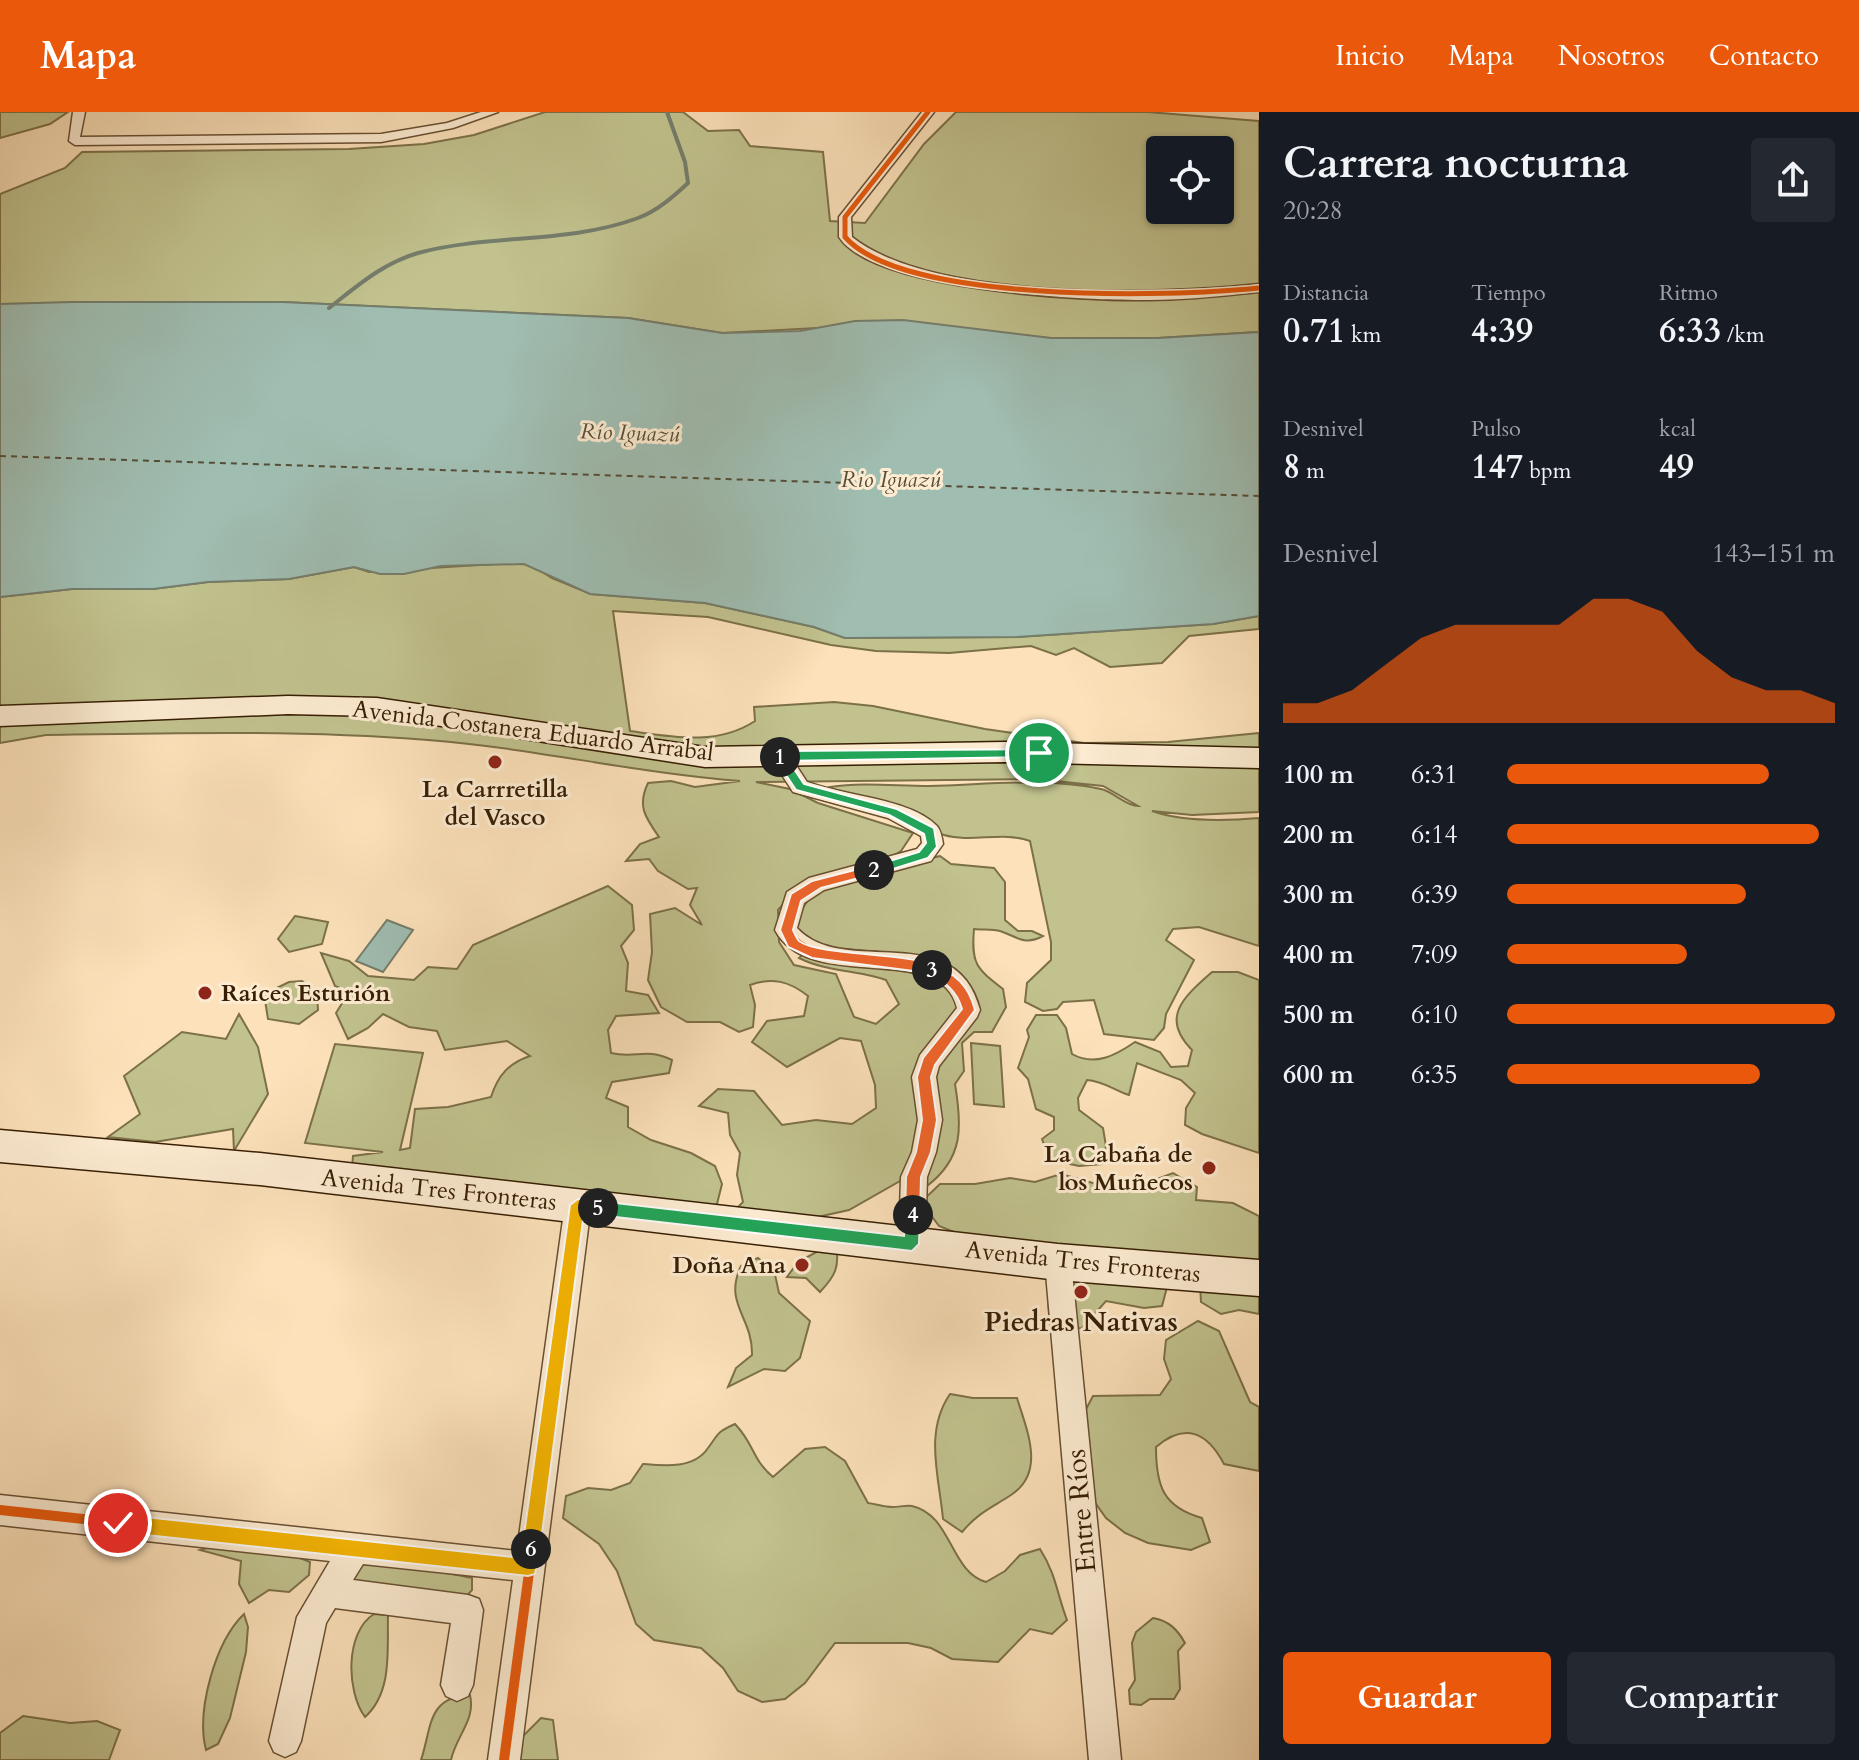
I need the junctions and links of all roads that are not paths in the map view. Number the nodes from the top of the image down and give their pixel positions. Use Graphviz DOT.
graph roads {
  1 [pos="79,112"];
  2 [pos="492,112"];
  3 [pos="928,112"];
  4 [pos="1259,288"];
  5 [pos="0,716"];
  6 [pos="779,755"];
  7 [pos="1259,758"];
  8 [pos="0,1146"];
  9 [pos="578,1205"];
  10 [pos="912,1244"];
  11 [pos="1058,1262"];
  12 [pos="1259,1278"];
  13 [pos="0,1510"];
  14 [pos="355,1549"];
  15 [pos="528,1567"];
  16 [pos="327,1592"];
  17 [pos="457,1685"];
  18 [pos="285,1741"];
  19 [pos="504,1760"];
  20 [pos="1105,1760"];
  1 -- 2 [label="street"];
  3 -- 4 [label="street"];
  5 -- 6 [label="main road, Avenida Costanera Eduardo Arrabal"];
  6 -- 7 [label="main road, Avenida Costanera Eduardo Arrabal"];
  6 -- 10 [label="street"];
  8 -- 9 [label="main road, Avenida Tres Fronteras"];
  9 -- 10 [label="main road, Avenida Tres Fronteras"];
  9 -- 15 [label="street"];
  10 -- 11 [label="main road, Avenida Tres Fronteras"];
  11 -- 12 [label="main road, Avenida Tres Fronteras"];
  11 -- 20 [label="street, Entre Ríos"];
  13 -- 14 [label="street"];
  14 -- 15 [label="street"];
  14 -- 16 [label="street"];
  15 -- 19 [label="street"];
  16 -- 17 [label="street"];
  16 -- 18 [label="street"];
}
